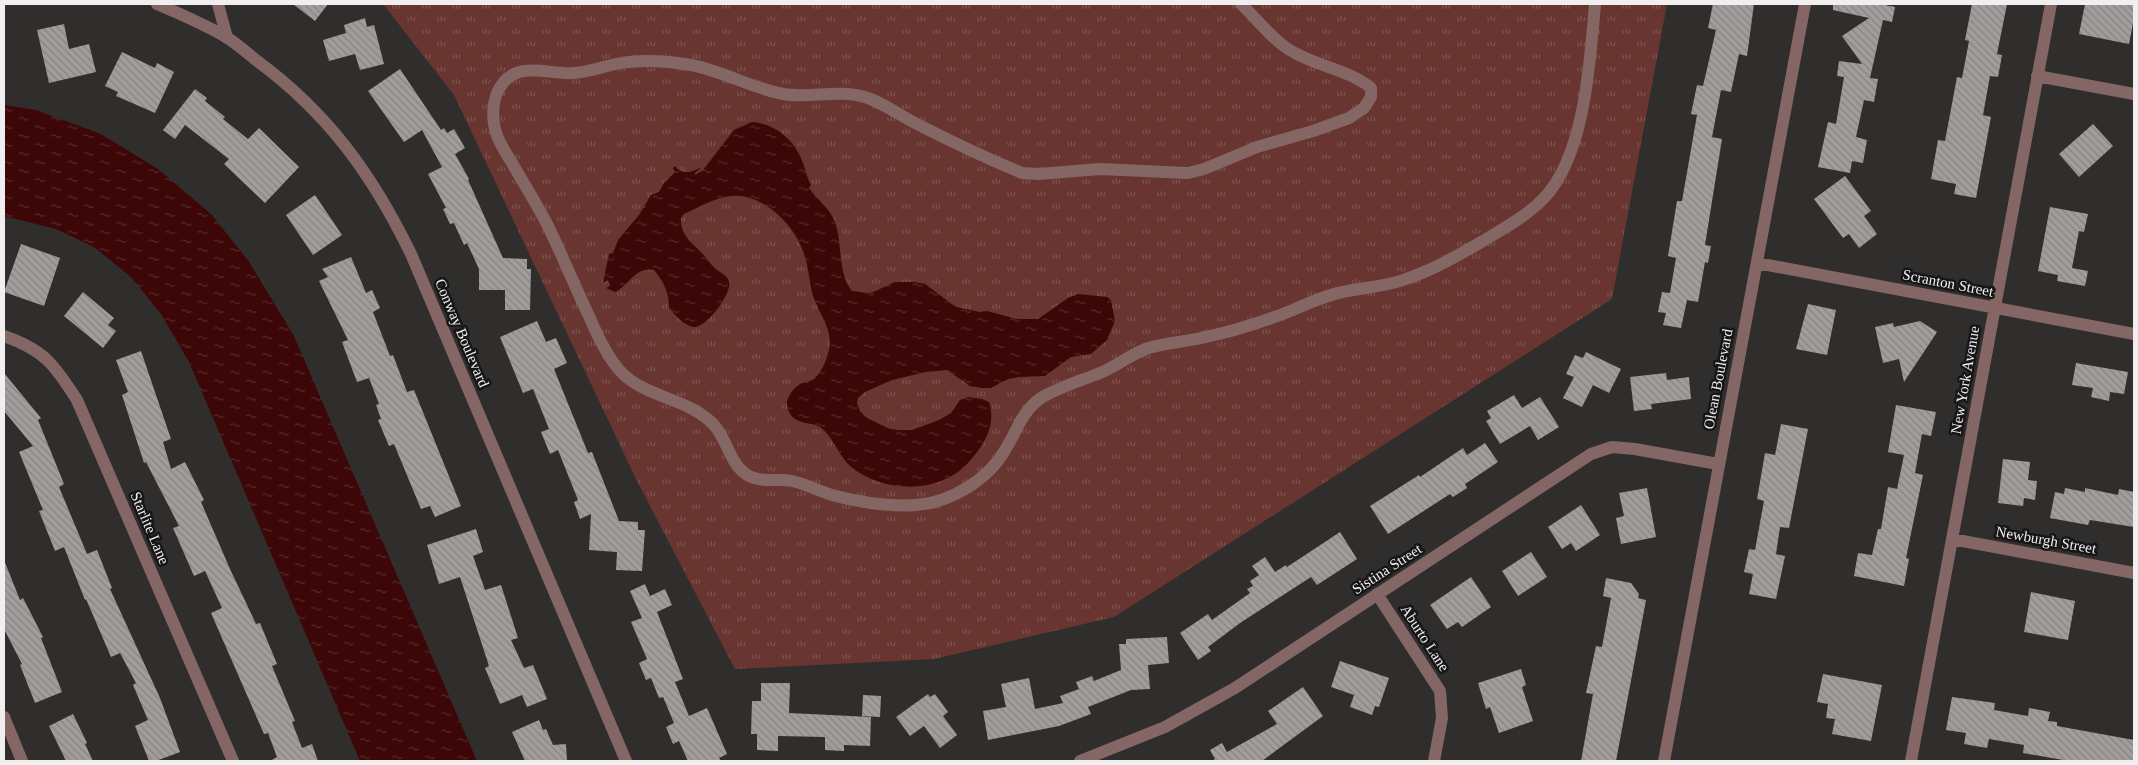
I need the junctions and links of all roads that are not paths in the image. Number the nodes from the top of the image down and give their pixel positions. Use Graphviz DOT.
graph roads {
  1 [pos="158,4"];
  2 [pos="218,4"];
  3 [pos="1242,4"];
  4 [pos="1595,4"];
  5 [pos="1804,4"];
  6 [pos="2051,4"];
  7 [pos="227,38"];
  8 [pos="2037,76"];
  9 [pos="2134,94"];
  10 [pos="1757,263"];
  11 [pos="1994,308"];
  12 [pos="2134,334"];
  13 [pos="4,336"];
  14 [pos="1718,464"];
  15 [pos="1952,539"];
  16 [pos="2134,573"];
  17 [pos="1377,594"];
  18 [pos="4,718"];
  19 [pos="22,761"];
  20 [pos="233,761"];
  21 [pos="626,761"];
  22 [pos="1080,761"];
  23 [pos="1434,761"];
  24 [pos="1664,761"];
  25 [pos="1911,761"];
  1 -- 7 [label="street, Conway Boulevard"];
  2 -- 7 [label="street"];
  3 -- 4 [label="street"];
  5 -- 10 [label="street, Olean Boulevard"];
  6 -- 8 [label="street, New York Avenue"];
  7 -- 21 [label="street, Conway Boulevard"];
  8 -- 9 [label="street"];
  8 -- 11 [label="street, New York Avenue"];
  10 -- 11 [label="street, Scranton Street"];
  10 -- 14 [label="street, Olean Boulevard"];
  11 -- 12 [label="street, Scranton Street"];
  11 -- 15 [label="street, New York Avenue"];
  13 -- 20 [label="street, Starlite Lane"];
  14 -- 17 [label="street, Sistina Street"];
  14 -- 24 [label="street, Olean Boulevard"];
  15 -- 16 [label="street, Newburgh Street"];
  15 -- 25 [label="street, New York Avenue"];
  17 -- 22 [label="street, Sistina Street"];
  17 -- 23 [label="street, Aburto Lane"];
  18 -- 19 [label="street"];
}
